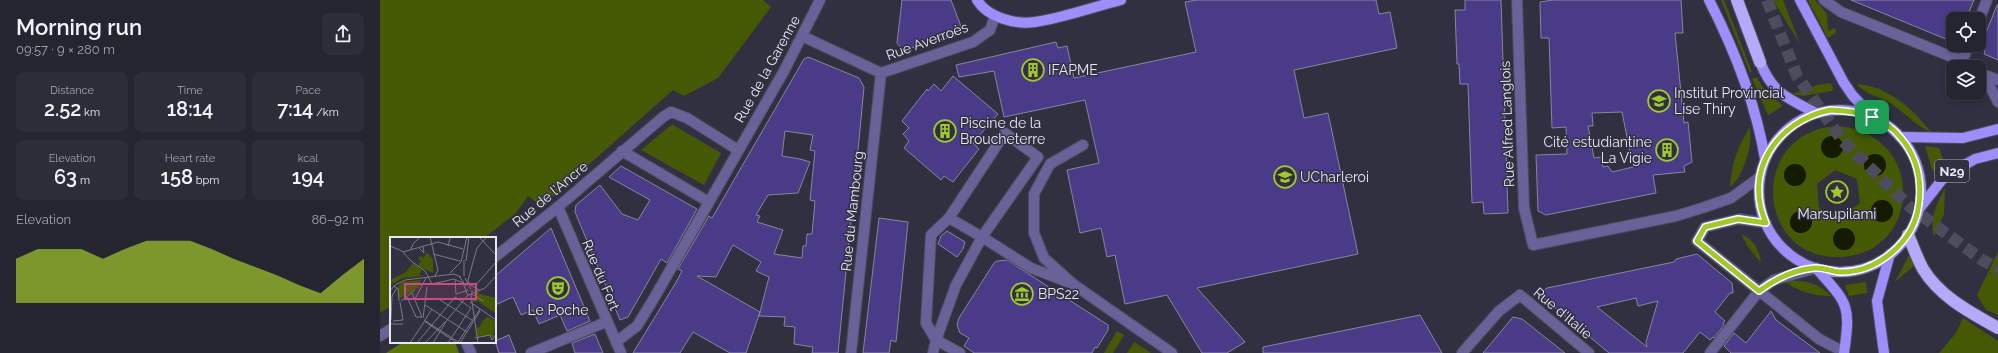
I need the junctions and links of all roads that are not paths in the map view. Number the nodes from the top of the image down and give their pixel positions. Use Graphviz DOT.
graph roads {
  1 [pos="820,0"];
  2 [pos="977,0"];
  3 [pos="1121,0"];
  4 [pos="1517,0"];
  5 [pos="1709,0"];
  6 [pos="1737,0"];
  7 [pos="1800,0"];
  8 [pos="1824,0"];
  9 [pos="1987,0"];
  10 [pos="1982,12"];
  11 [pos="996,16"];
  12 [pos="802,36"];
  13 [pos="1957,60"];
  14 [pos="1760,62"];
  15 [pos="881,73"];
  16 [pos="1986,76"];
  17 [pos="1998,80"];
  18 [pos="1986,81"];
  19 [pos="1998,102"];
  20 [pos="1816,113"];
  21 [pos="1872,117"];
  22 [pos="1998,129"];
  23 [pos="1900,137"];
  24 [pos="1083,145"];
  25 [pos="738,150"];
  26 [pos="622,151"];
  27 [pos="1998,153"];
  28 [pos="1765,159"];
  29 [pos="1760,177"];
  30 [pos="709,202"];
  31 [pos="558,207"];
  32 [pos="1919,209"];
  33 [pos="949,218"];
  34 [pos="1766,223"];
  35 [pos="1908,234"];
  36 [pos="982,237"];
  37 [pos="1890,254"];
  38 [pos="496,256"];
  39 [pos="1816,268"];
  40 [pos="1072,284"];
  41 [pos="1759,291"];
  42 [pos="606,322"];
  43 [pos="1998,328"];
  44 [pos="390,330"];
  45 [pos="380,336"];
  46 [pos="936,340"];
  47 [pos="616,342"];
  48 [pos="466,343"];
  49 [pos="471,353"];
  50 [pos="531,353"];
  51 [pos="620,353"];
  52 [pos="851,353"];
  53 [pos="933,353"];
  54 [pos="960,353"];
  55 [pos="1172,353"];
  56 [pos="1462,353"];
  57 [pos="1589,353"];
  58 [pos="1710,353"];
  59 [pos="1844,353"];
  60 [pos="1884,353"];
  1 -- 12 [label="street, Rue de la Garenne"];
  2 -- 11 [label="main road"];
  3 -- 11 [label="main road"];
  4 -- 29 [label="street, Rue Alfred Langlois"];
  5 -- 28 [label="main road"];
  6 -- 14 [label="highway"];
  7 -- 21 [label="main road"];
  8 -- 13 [label="street"];
  9 -- 10 [label="street"];
  11 -- 15 [label="street, Rue Averroès"];
  12 -- 15 [label="street"];
  12 -- 25 [label="street, Rue de la Garenne"];
  14 -- 20 [label="main road"];
  15 -- 52 [label="street, Rue du Mambourg"];
  16 -- 17 [label="street"];
  18 -- 19 [label="street"];
  20 -- 21 [label="main road"];
  20 -- 28 [label="main road"];
  21 -- 23 [label="main road"];
  22 -- 23 [label="main road"];
  23 -- 32 [label="main road"];
  24 -- 40 [label="street"];
  25 -- 26 [label="street"];
  25 -- 30 [label="street, Rue de la Garenne"];
  26 -- 30 [label="street"];
  26 -- 31 [label="street, Rue de l'Ancre"];
  27 -- 32 [label="main road, N29"];
  28 -- 29 [label="main road"];
  29 -- 34 [label="main road"];
  30 -- 47 [label="street, Rue de la Garenne"];
  31 -- 38 [label="street, Rue de l'Ancre"];
  31 -- 42 [label="street, Rue du Fort"];
  32 -- 35 [label="main road"];
  33 -- 36 [label="street"];
  33 -- 36 [label="street"];
  33 -- 46 [label="street"];
  34 -- 39 [label="main road"];
  34 -- 41 [label="street"];
  35 -- 37 [label="main road"];
  35 -- 43 [label="highway"];
  36 -- 40 [label="street"];
  36 -- 46 [label="street"];
  37 -- 39 [label="main road"];
  37 -- 60 [label="main road"];
  39 -- 41 [label="street"];
  39 -- 59 [label="main road"];
  40 -- 55 [label="street"];
  41 -- 58 [label="street"];
  41 -- 59 [label="street"];
  42 -- 47 [label="street, Rue du Fort"];
  42 -- 50 [label="street"];
  44 -- 45 [label="street"];
  46 -- 53 [label="street"];
  46 -- 54 [label="street"];
  47 -- 51 [label="street, Rue du Fort"];
  48 -- 49 [label="street"];
  56 -- 57 [label="street, Rue d'Italie"];
}
